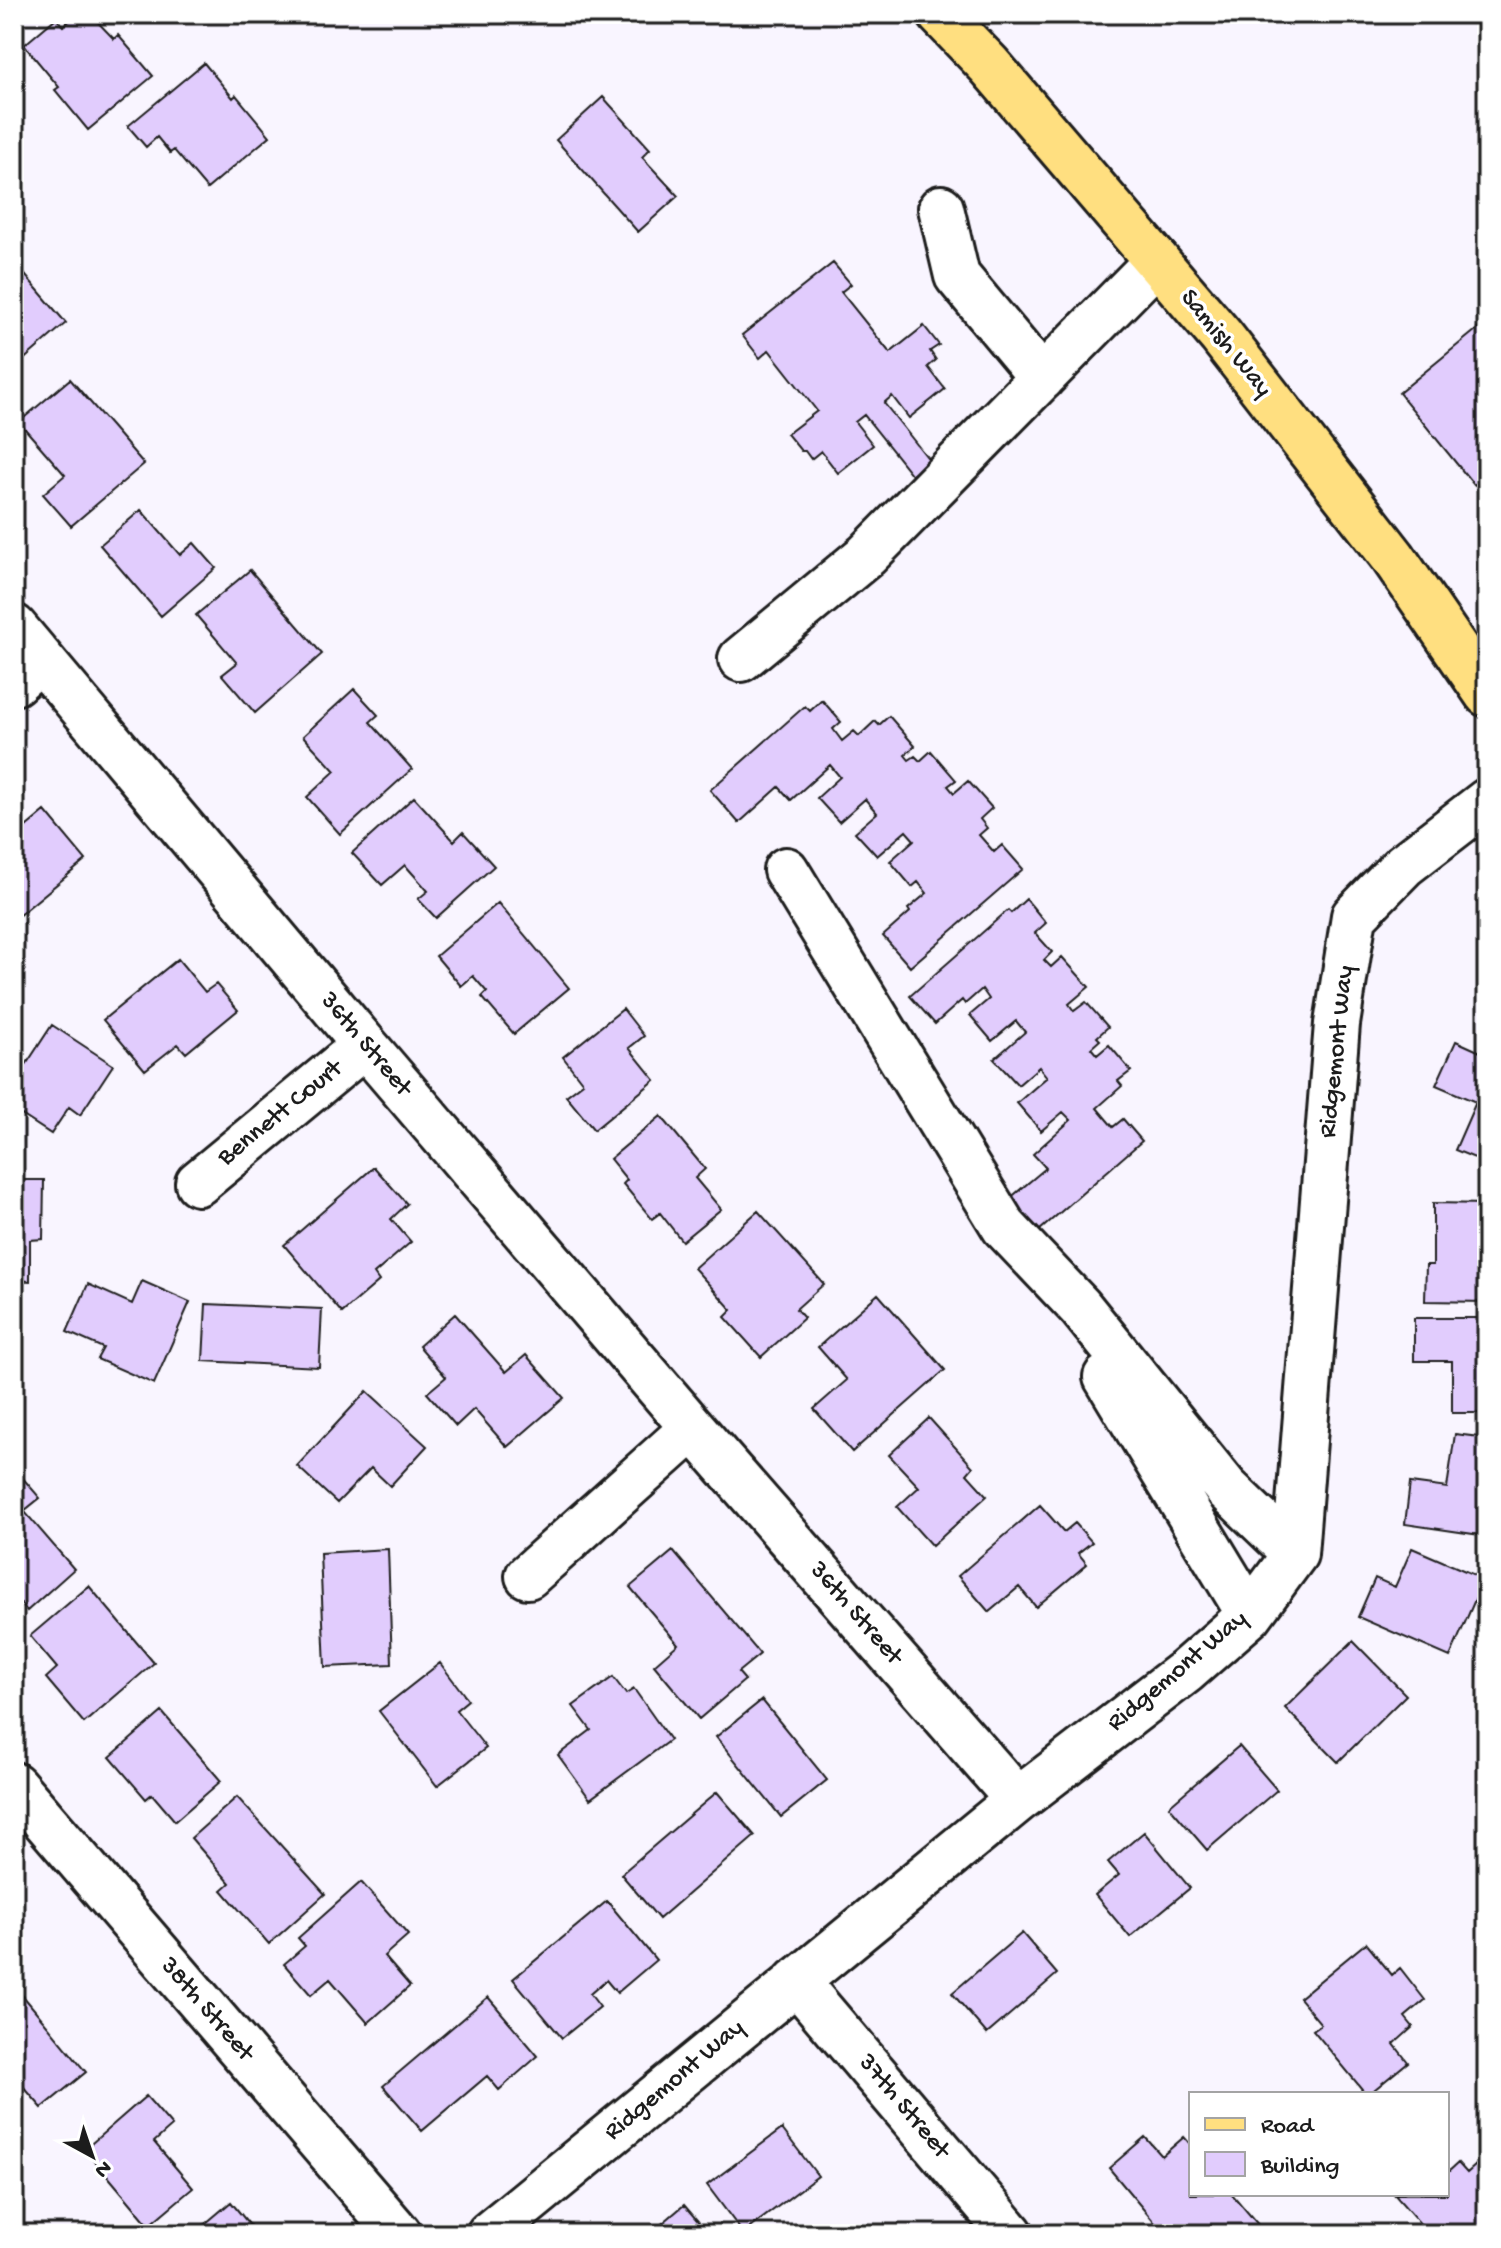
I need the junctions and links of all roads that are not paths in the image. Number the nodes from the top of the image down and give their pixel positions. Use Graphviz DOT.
graph roads {
  1 [pos="940,14"];
  2 [pos="941,208"];
  3 [pos="1157,261"];
  4 [pos="1042,378"];
  5 [pos="23,656"];
  6 [pos="741,659"];
  7 [pos="1487,694"];
  8 [pos="1487,801"];
  9 [pos="786,870"];
  10 [pos="365,1045"];
  11 [pos="198,1183"];
  12 [pos="1080,1307"];
  13 [pos="693,1428"];
  14 [pos="1295,1554"];
  15 [pos="528,1576"];
  16 [pos="1250,1615"];
  17 [pos="1018,1800"];
  18 [pos="22,1811"];
  19 [pos="796,1981"];
  20 [pos="399,2234"];
  21 [pos="489,2234"];
  22 [pos="1011,2234"];
  1 -- 3 [label="main road, Samish Way"];
  2 -- 4 [label="street"];
  3 -- 4 [label="street"];
  3 -- 7 [label="main road, Samish Way"];
  4 -- 6 [label="street"];
  5 -- 10 [label="street, 36th Street"];
  8 -- 14 [label="street, Ridgemont Way"];
  9 -- 12 [label="street"];
  10 -- 11 [label="street, Bennett Court"];
  10 -- 13 [label="street, 36th Street"];
  12 -- 14 [label="street"];
  12 -- 16 [label="street"];
  13 -- 15 [label="street"];
  13 -- 17 [label="street, 36th Street"];
  14 -- 16 [label="street, Ridgemont Way"];
  16 -- 17 [label="street, Ridgemont Way"];
  17 -- 19 [label="street, Ridgemont Way"];
  18 -- 20 [label="street, 38th Street"];
  19 -- 21 [label="street, Ridgemont Way"];
  19 -- 22 [label="street, 37th Street"];
}
